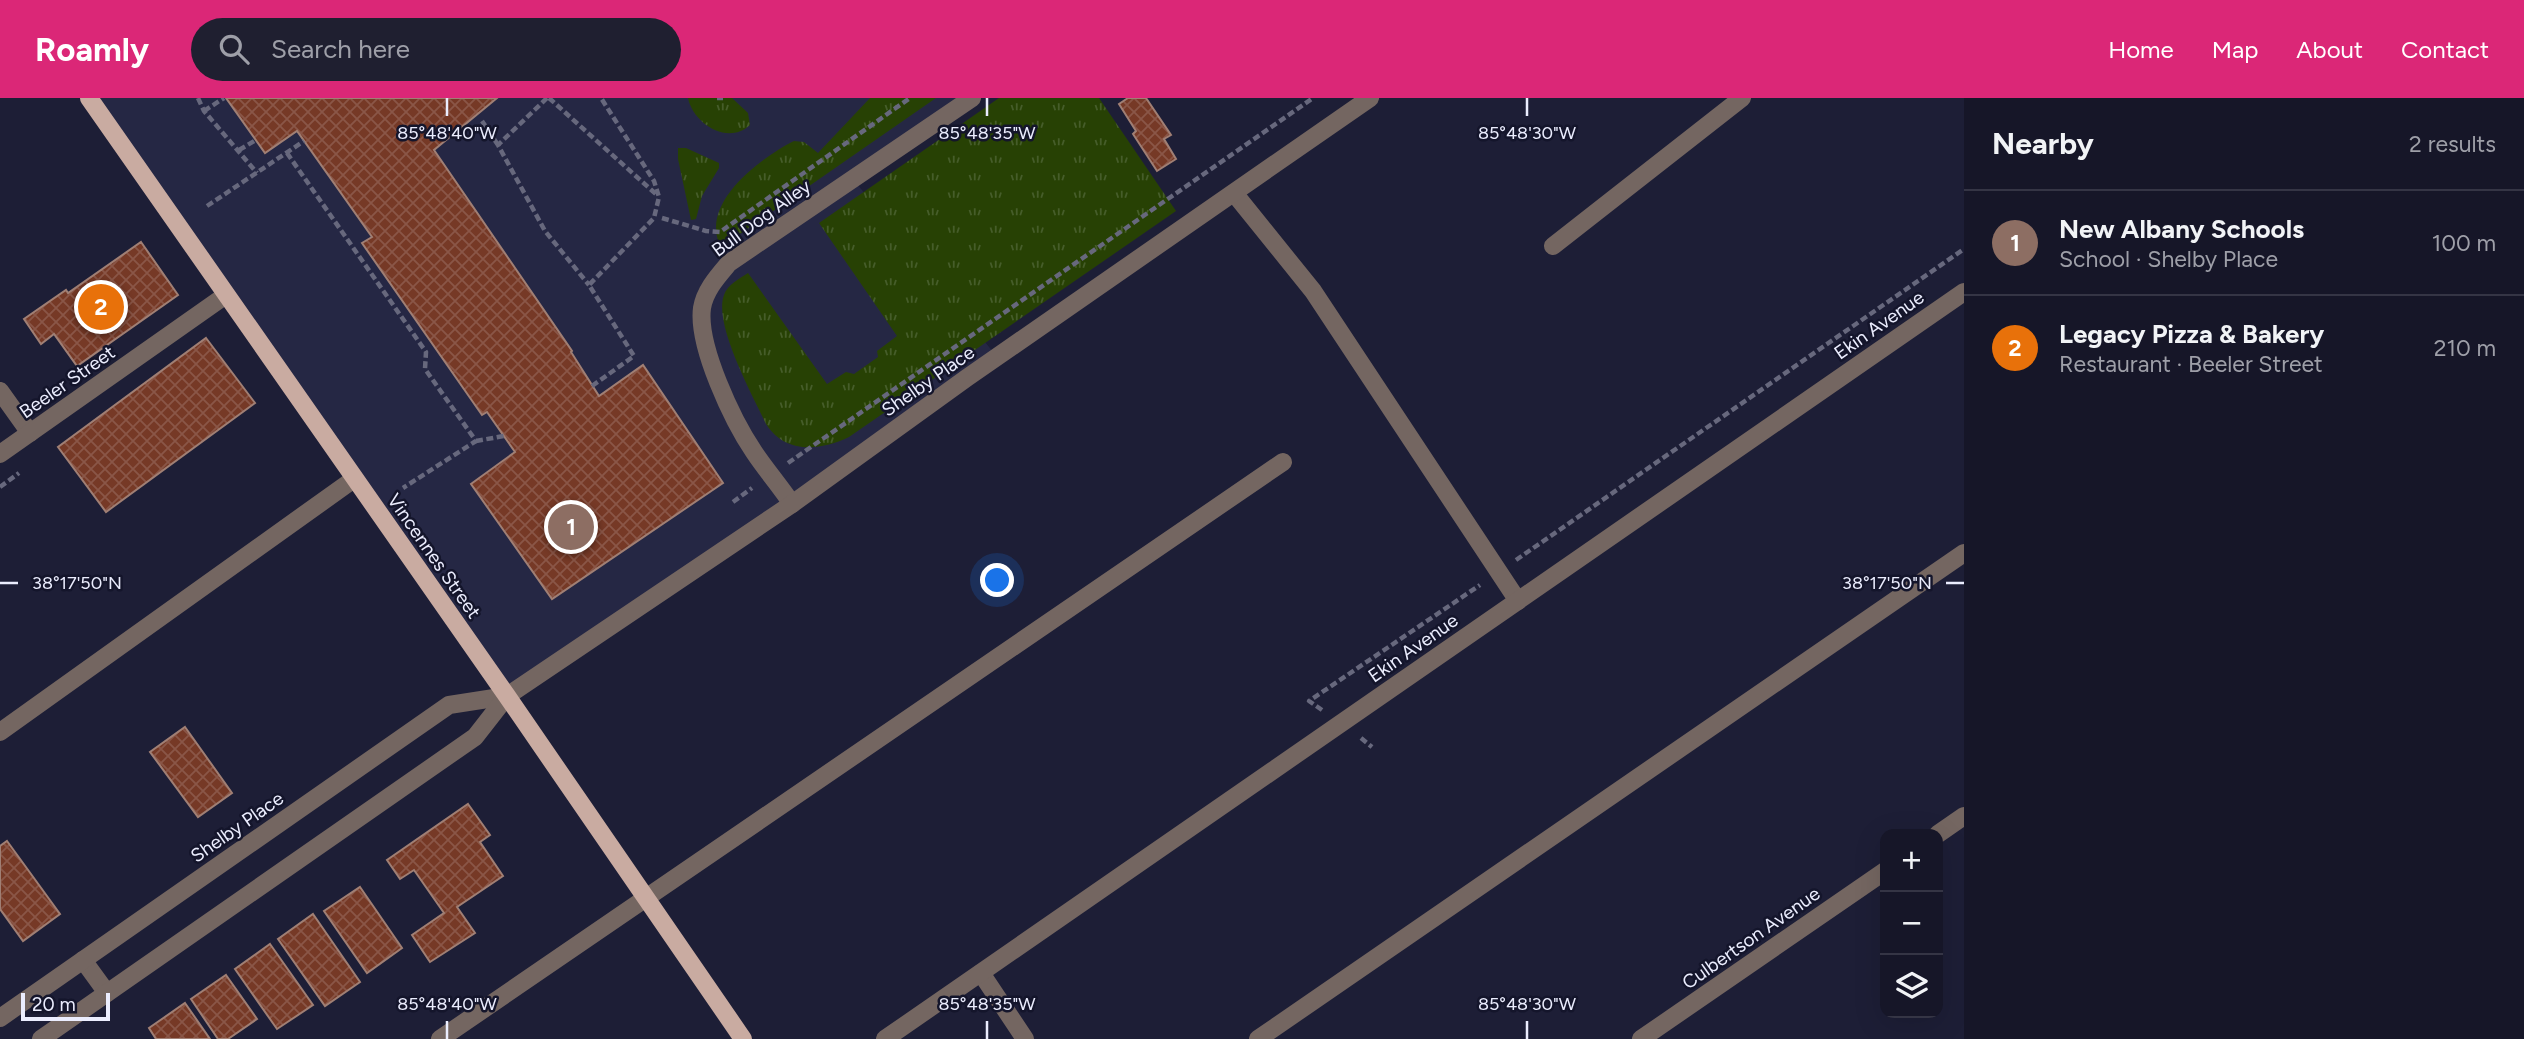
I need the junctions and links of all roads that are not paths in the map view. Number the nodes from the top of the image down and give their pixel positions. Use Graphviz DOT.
graph roads {
  1 [pos="89,98"];
  2 [pos="972,98"];
  3 [pos="1370,98"];
  4 [pos="1742,98"];
  5 [pos="1234,193"];
  6 [pos="1553,246"];
  7 [pos="1964,292"];
  8 [pos="226,295"];
  9 [pos="0,391"];
  10 [pos="30,433"];
  11 [pos="0,454"];
  12 [pos="1283,462"];
  13 [pos="354,479"];
  14 [pos="792,504"];
  15 [pos="1964,553"];
  16 [pos="1518,601"];
  17 [pos="507,696"];
  18 [pos="0,732"];
  19 [pos="1964,816"];
  20 [pos="1943,831"];
  21 [pos="1880,874"];
  22 [pos="646,898"];
  23 [pos="83,960"];
  24 [pos="981,973"];
  25 [pos="107,993"];
  26 [pos="0,1018"];
  27 [pos="41,1039"];
  28 [pos="440,1039"];
  29 [pos="743,1039"];
  30 [pos="885,1039"];
  31 [pos="1025,1039"];
  32 [pos="1258,1039"];
  33 [pos="1641,1039"];
  1 -- 8 [label="main road, Vincennes Street"];
  2 -- 14 [label="street, Bull Dog Alley"];
  3 -- 5 [label="street, Shelby Place"];
  4 -- 6 [label="street"];
  5 -- 14 [label="street, Shelby Place"];
  5 -- 16 [label="street"];
  7 -- 16 [label="street, Ekin Avenue"];
  8 -- 10 [label="street, Beeler Street"];
  8 -- 13 [label="main road, Vincennes Street"];
  9 -- 10 [label="street"];
  10 -- 11 [label="street, Beeler Street"];
  12 -- 22 [label="street"];
  13 -- 17 [label="main road, Vincennes Street"];
  13 -- 18 [label="street"];
  14 -- 17 [label="street, Shelby Place"];
  15 -- 32 [label="street"];
  16 -- 24 [label="street, Ekin Avenue"];
  17 -- 22 [label="main road, Vincennes Street"];
  17 -- 23 [label="street, Shelby Place"];
  17 -- 25 [label="street, Shelby Place"];
  19 -- 20 [label="street"];
  21 -- 33 [label="street, Culbertson Avenue"];
  22 -- 28 [label="street"];
  22 -- 29 [label="main road, Vincennes Street"];
  23 -- 25 [label="street"];
  23 -- 26 [label="street, Shelby Place"];
  24 -- 30 [label="street, Ekin Avenue"];
  24 -- 31 [label="street"];
  25 -- 27 [label="street, Shelby Place"];
}
